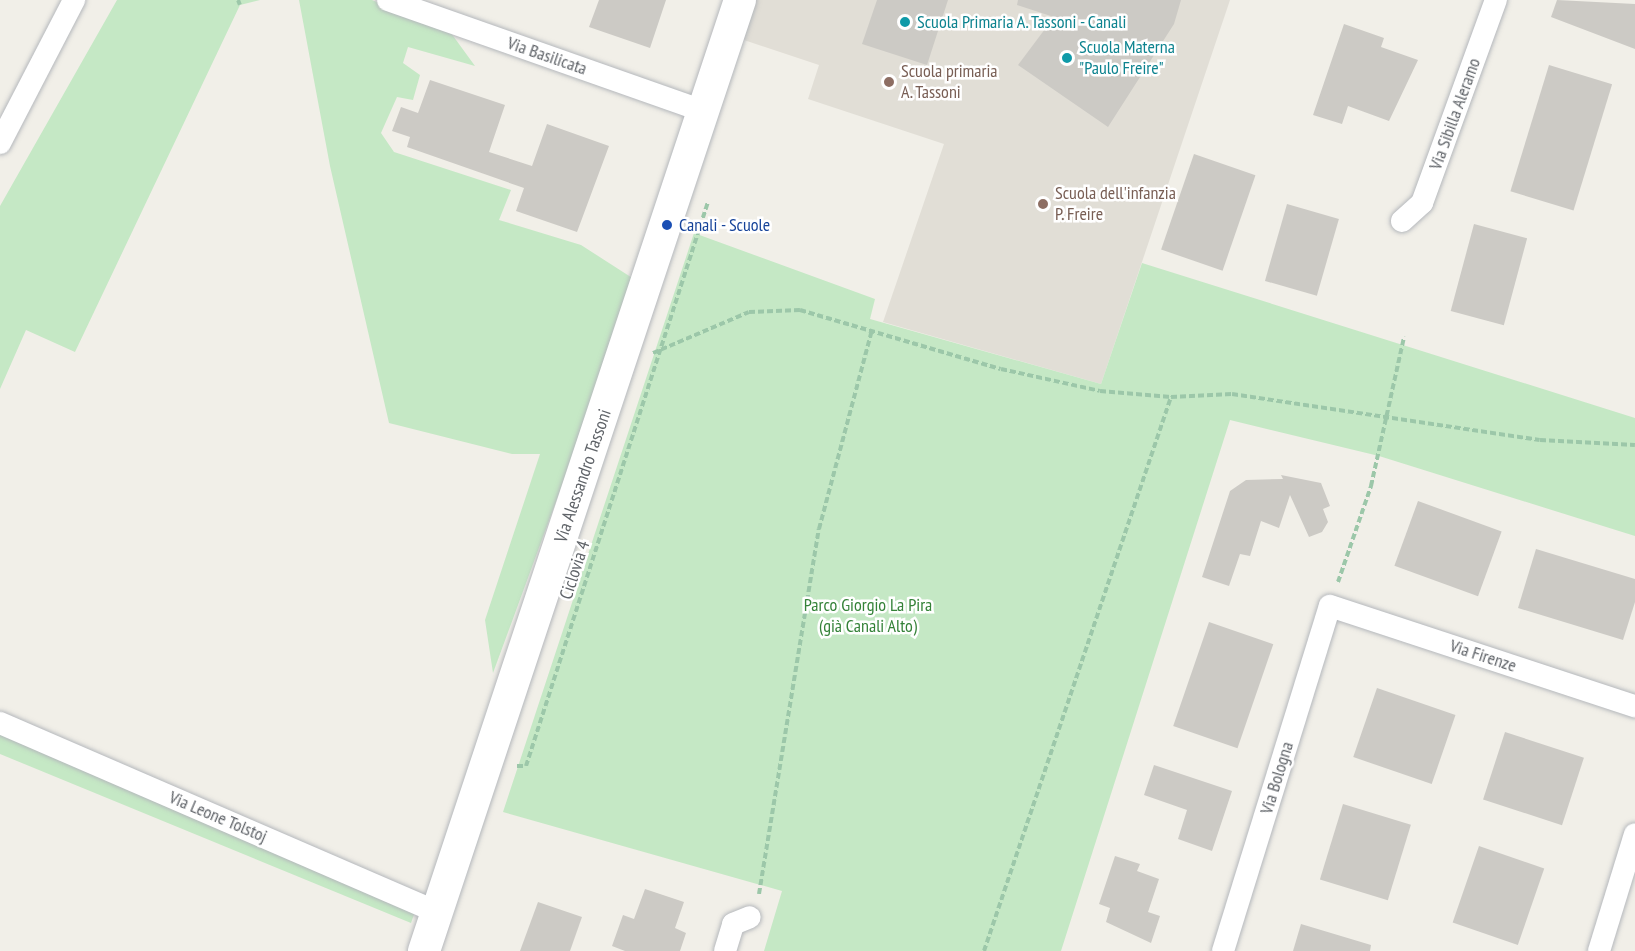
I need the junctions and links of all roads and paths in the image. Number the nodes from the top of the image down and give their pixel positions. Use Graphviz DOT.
graph roads {
  1 [pos="74,0"];
  2 [pos="388,0"];
  3 [pos="740,0"];
  4 [pos="1496,0"];
  5 [pos="706,112"];
  6 [pos="0,143"];
  7 [pos="708,202"];
  8 [pos="1402,221"];
  9 [pos="872,330"];
  10 [pos="1404,337"];
  11 [pos="661,350"];
  12 [pos="621,365"];
  13 [pos="1171,397"];
  14 [pos="1386,417"];
  15 [pos="1635,445"];
  16 [pos="1330,606"];
  17 [pos="1635,706"];
  18 [pos="0,723"];
  19 [pos="507,766"];
  20 [pos="1635,834"];
  21 [pos="437,912"];
  22 [pos="750,917"];
  23 [pos="424,951"];
  24 [pos="725,951"];
  25 [pos="984,951"];
  26 [pos="1223,951"];
  27 [pos="1599,951"];
  1 -- 6 [label="street"];
  2 -- 5 [label="street, Via Basilicata"];
  3 -- 5 [label="street, Via Alessandro Tassoni"];
  4 -- 8 [label="street, Via Sibilla Aleramo"];
  5 -- 12 [label="street, Via Alessandro Tassoni"];
  7 -- 11 [label="path, Ciclovia 4"];
  9 -- 11 [label="path"];
  9 -- 13 [label="path"];
  9 -- 22 [label="path"];
  10 -- 14 [label="path"];
  11 -- 12 [label="path"];
  11 -- 19 [label="path, Ciclovia 4"];
  12 -- 21 [label="street, Via Alessandro Tassoni"];
  13 -- 14 [label="path"];
  13 -- 25 [label="path"];
  14 -- 15 [label="path"];
  14 -- 16 [label="path"];
  16 -- 17 [label="street, Via Firenze"];
  16 -- 26 [label="street, Via Bologna"];
  18 -- 21 [label="street, Via Leone Tolstoj"];
  20 -- 27 [label="street"];
  21 -- 23 [label="street, Via Alessandro Tassoni"];
  22 -- 24 [label="street"];
}
